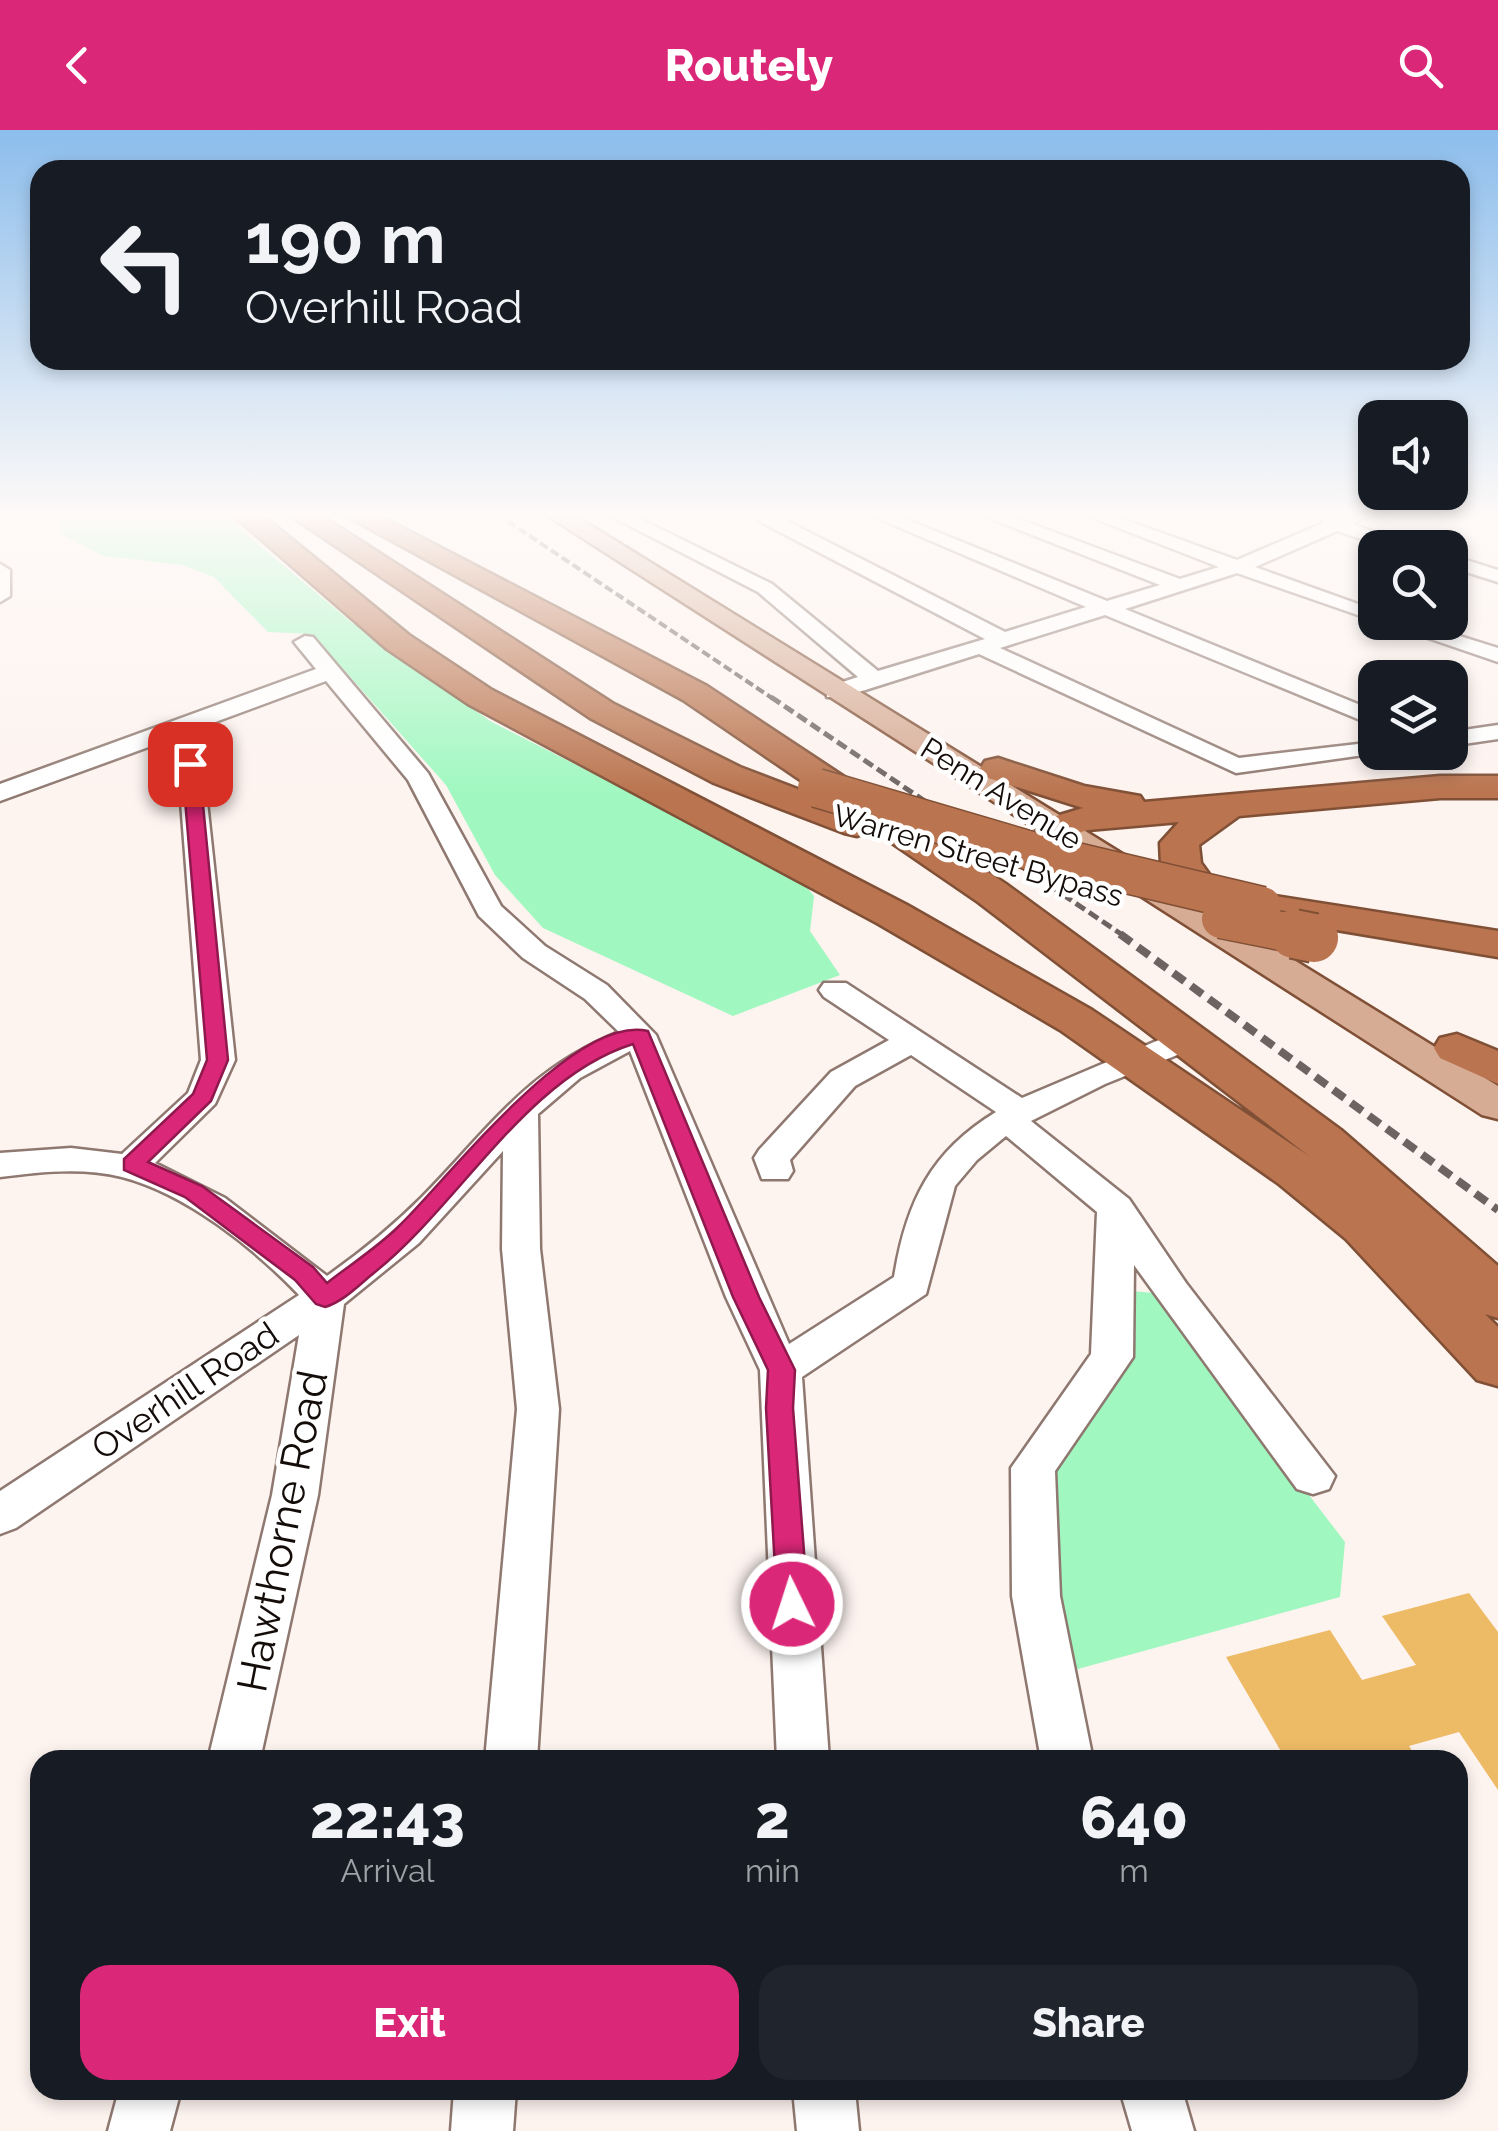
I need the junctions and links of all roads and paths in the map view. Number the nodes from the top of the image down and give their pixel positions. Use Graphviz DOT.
graph roads {
  1 [pos="356,607"];
  2 [pos="440,607"];
  3 [pos="474,607"];
  4 [pos="533,607"];
  5 [pos="731,607"];
  6 [pos="782,607"];
  7 [pos="927,607"];
  8 [pos="1104,607"];
  9 [pos="1113,607"];
  10 [pos="1108,609"];
  11 [pos="1451,640"];
  12 [pos="305,642"];
  13 [pos="992,644"];
  14 [pos="1498,654"];
  15 [pos="330,672"];
  16 [pos="856,686"];
  17 [pos="1358,712"];
  18 [pos="187,726"];
  19 [pos="1498,732"];
  20 [pos="1468,737"];
  21 [pos="1358,751"];
  22 [pos="998,769"];
  23 [pos="1498,790"];
  24 [pos="0,793"];
  25 [pos="1182,810"];
  26 [pos="1221,815"];
  27 [pos="1078,824"];
  28 [pos="1202,892"];
  29 [pos="1262,906"];
  30 [pos="1498,931"];
  31 [pos="1314,938"];
  32 [pos="1498,944"];
  33 [pos="1498,963"];
  34 [pos="1498,972"];
  35 [pos="835,990"];
  36 [pos="640,1035"];
  37 [pos="1191,1038"];
  38 [pos="911,1040"];
  39 [pos="1457,1048"];
  40 [pos="1134,1061"];
  41 [pos="1498,1072"];
  42 [pos="1498,1105"];
  43 [pos="521,1108"];
  44 [pos="1015,1116"];
  45 [pos="132,1164"];
  46 [pos="0,1165"];
  47 [pos="776,1171"];
  48 [pos="1116,1208"];
  49 [pos="325,1298"];
  50 [pos="1498,1298"];
  51 [pos="1498,1364"];
  52 [pos="781,1370"];
  53 [pos="1314,1476"];
  54 [pos="0,1515"];
  55 [pos="236,1750"];
  56 [pos="511,1750"];
  57 [pos="802,1750"];
  58 [pos="1065,1750"];
  59 [pos="147,2100"];
  60 [pos="484,2100"];
  61 [pos="825,2100"];
  62 [pos="1154,2100"];
  63 [pos="139,2131"];
  64 [pos="482,2131"];
  65 [pos="828,2131"];
  66 [pos="1162,2131"];
  1 -- 40 [label="highway"];
  2 -- 31 [label="highway, Warren Street Bypass, bridge"];
  3 -- 29 [label="highway, Warren Street Bypass, bridge"];
  4 -- 37 [label="highway"];
  5 -- 16 [label="main road, Penn Avenue"];
  6 -- 16 [label="street"];
  7 -- 13 [label="street"];
  8 -- 10 [label="street"];
  9 -- 10 [label="street"];
  10 -- 13 [label="street"];
  10 -- 17 [label="street"];
  11 -- 14 [label="street"];
  12 -- 15 [label="street"];
  13 -- 16 [label="street"];
  13 -- 21 [label="street"];
  15 -- 18 [label="street"];
  15 -- 36 [label="street"];
  16 -- 22 [label="main road, Penn Avenue"];
  16 -- 27 [label="main road, Penn Avenue"];
  18 -- 24 [label="street"];
  18 -- 45 [label="street"];
  19 -- 20 [label="street"];
  22 -- 25 [label="highway"];
  22 -- 27 [label="main road, Penn Avenue"];
  23 -- 25 [label="highway"];
  23 -- 26 [label="highway"];
  25 -- 27 [label="highway"];
  26 -- 27 [label="highway"];
  26 -- 28 [label="highway"];
  27 -- 28 [label="main road, Penn Avenue"];
  27 -- 42 [label="main road, Penn Avenue"];
  28 -- 39 [label="main road, Penn Avenue"];
  29 -- 30 [label="highway"];
  29 -- 32 [label="highway"];
  31 -- 33 [label="highway"];
  31 -- 34 [label="highway"];
  35 -- 38 [label="street"];
  36 -- 43 [label="street, Overhill Road"];
  36 -- 52 [label="street"];
  37 -- 40 [label="street"];
  37 -- 50 [label="highway"];
  38 -- 44 [label="street"];
  38 -- 47 [label="street"];
  39 -- 41 [label="highway"];
  40 -- 44 [label="street"];
  40 -- 51 [label="highway"];
  43 -- 49 [label="street, Overhill Road"];
  43 -- 56 [label="street"];
  44 -- 48 [label="street"];
  44 -- 52 [label="street"];
  45 -- 46 [label="street"];
  45 -- 49 [label="street"];
  48 -- 53 [label="street"];
  48 -- 58 [label="street"];
  49 -- 54 [label="street, Overhill Road"];
  49 -- 55 [label="street, Hawthorne Road"];
  52 -- 57 [label="street"];
  59 -- 63 [label="street"];
  60 -- 64 [label="street"];
  61 -- 65 [label="street"];
  62 -- 66 [label="street"];
}
